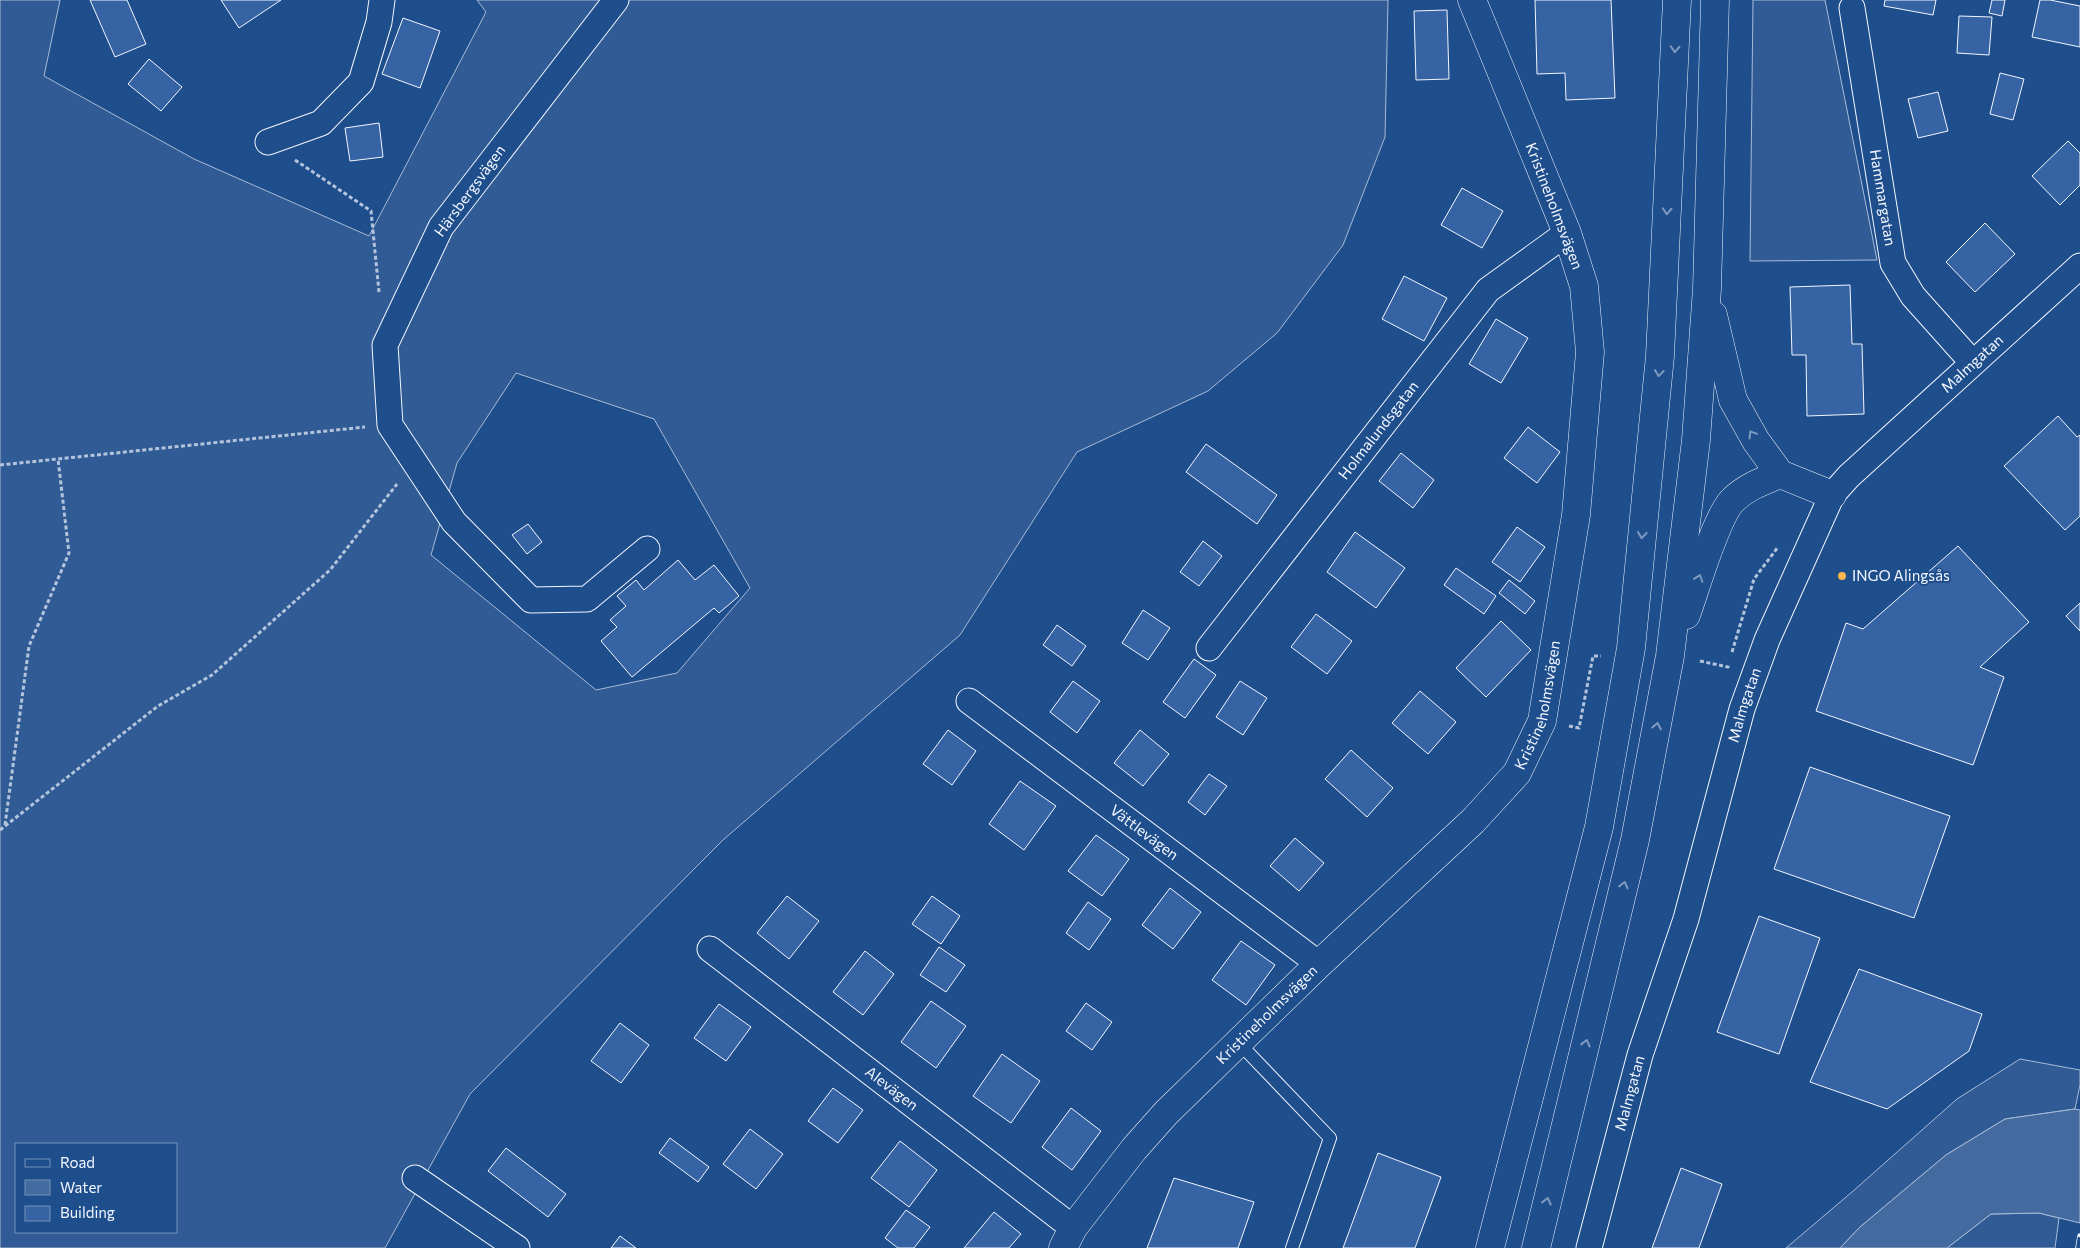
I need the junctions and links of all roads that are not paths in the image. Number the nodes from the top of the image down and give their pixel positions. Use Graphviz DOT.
graph roads {
  1 [pos="382,0"];
  2 [pos="616,0"];
  3 [pos="1472,0"];
  4 [pos="1677,0"];
  5 [pos="1715,0"];
  6 [pos="1852,8"];
  7 [pos="268,142"];
  8 [pos="1567,233"];
  9 [pos="2080,266"];
  10 [pos="1707,288"];
  11 [pos="1972,362"];
  12 [pos="1780,474"];
  13 [pos="1832,495"];
  14 [pos="647,549"];
  15 [pos="1209,648"];
  16 [pos="1670,656"];
  17 [pos="970,701"];
  18 [pos="710,949"];
  19 [pos="1319,964"];
  20 [pos="1239,1043"];
  21 [pos="415,1178"];
  22 [pos="1068,1238"];
  23 [pos="518,1248"];
  24 [pos="1292,1248"];
  25 [pos="1490,1248"];
  26 [pos="1536,1248"];
  27 [pos="1589,1248"];
  1 -- 7 [label="street"];
  2 -- 14 [label="street, Härsbergsvägen"];
  3 -- 8 [label="main road, Kristineholmsvägen"];
  4 -- 25 [label="main road, one-way"];
  5 -- 10 [label="main road"];
  6 -- 11 [label="street, Hammargatan"];
  8 -- 15 [label="street, Holmalundsgatan"];
  8 -- 19 [label="main road, Kristineholmsvägen"];
  9 -- 11 [label="street, Malmgatan"];
  12 -- 10 [label="main road, one-way"];
  10 -- 16 [label="main road"];
  11 -- 13 [label="street, Malmgatan"];
  12 -- 13 [label="main road"];
  16 -- 12 [label="main road, one-way"];
  13 -- 27 [label="street, Malmgatan"];
  26 -- 16 [label="main road, one-way"];
  17 -- 19 [label="street, Vättlevägen"];
  18 -- 22 [label="street, Alevägen"];
  19 -- 20 [label="main road, Kristineholmsvägen"];
  20 -- 22 [label="main road, Kristineholmsvägen"];
  20 -- 24 [label="lane"];
  21 -- 23 [label="street"];
}
